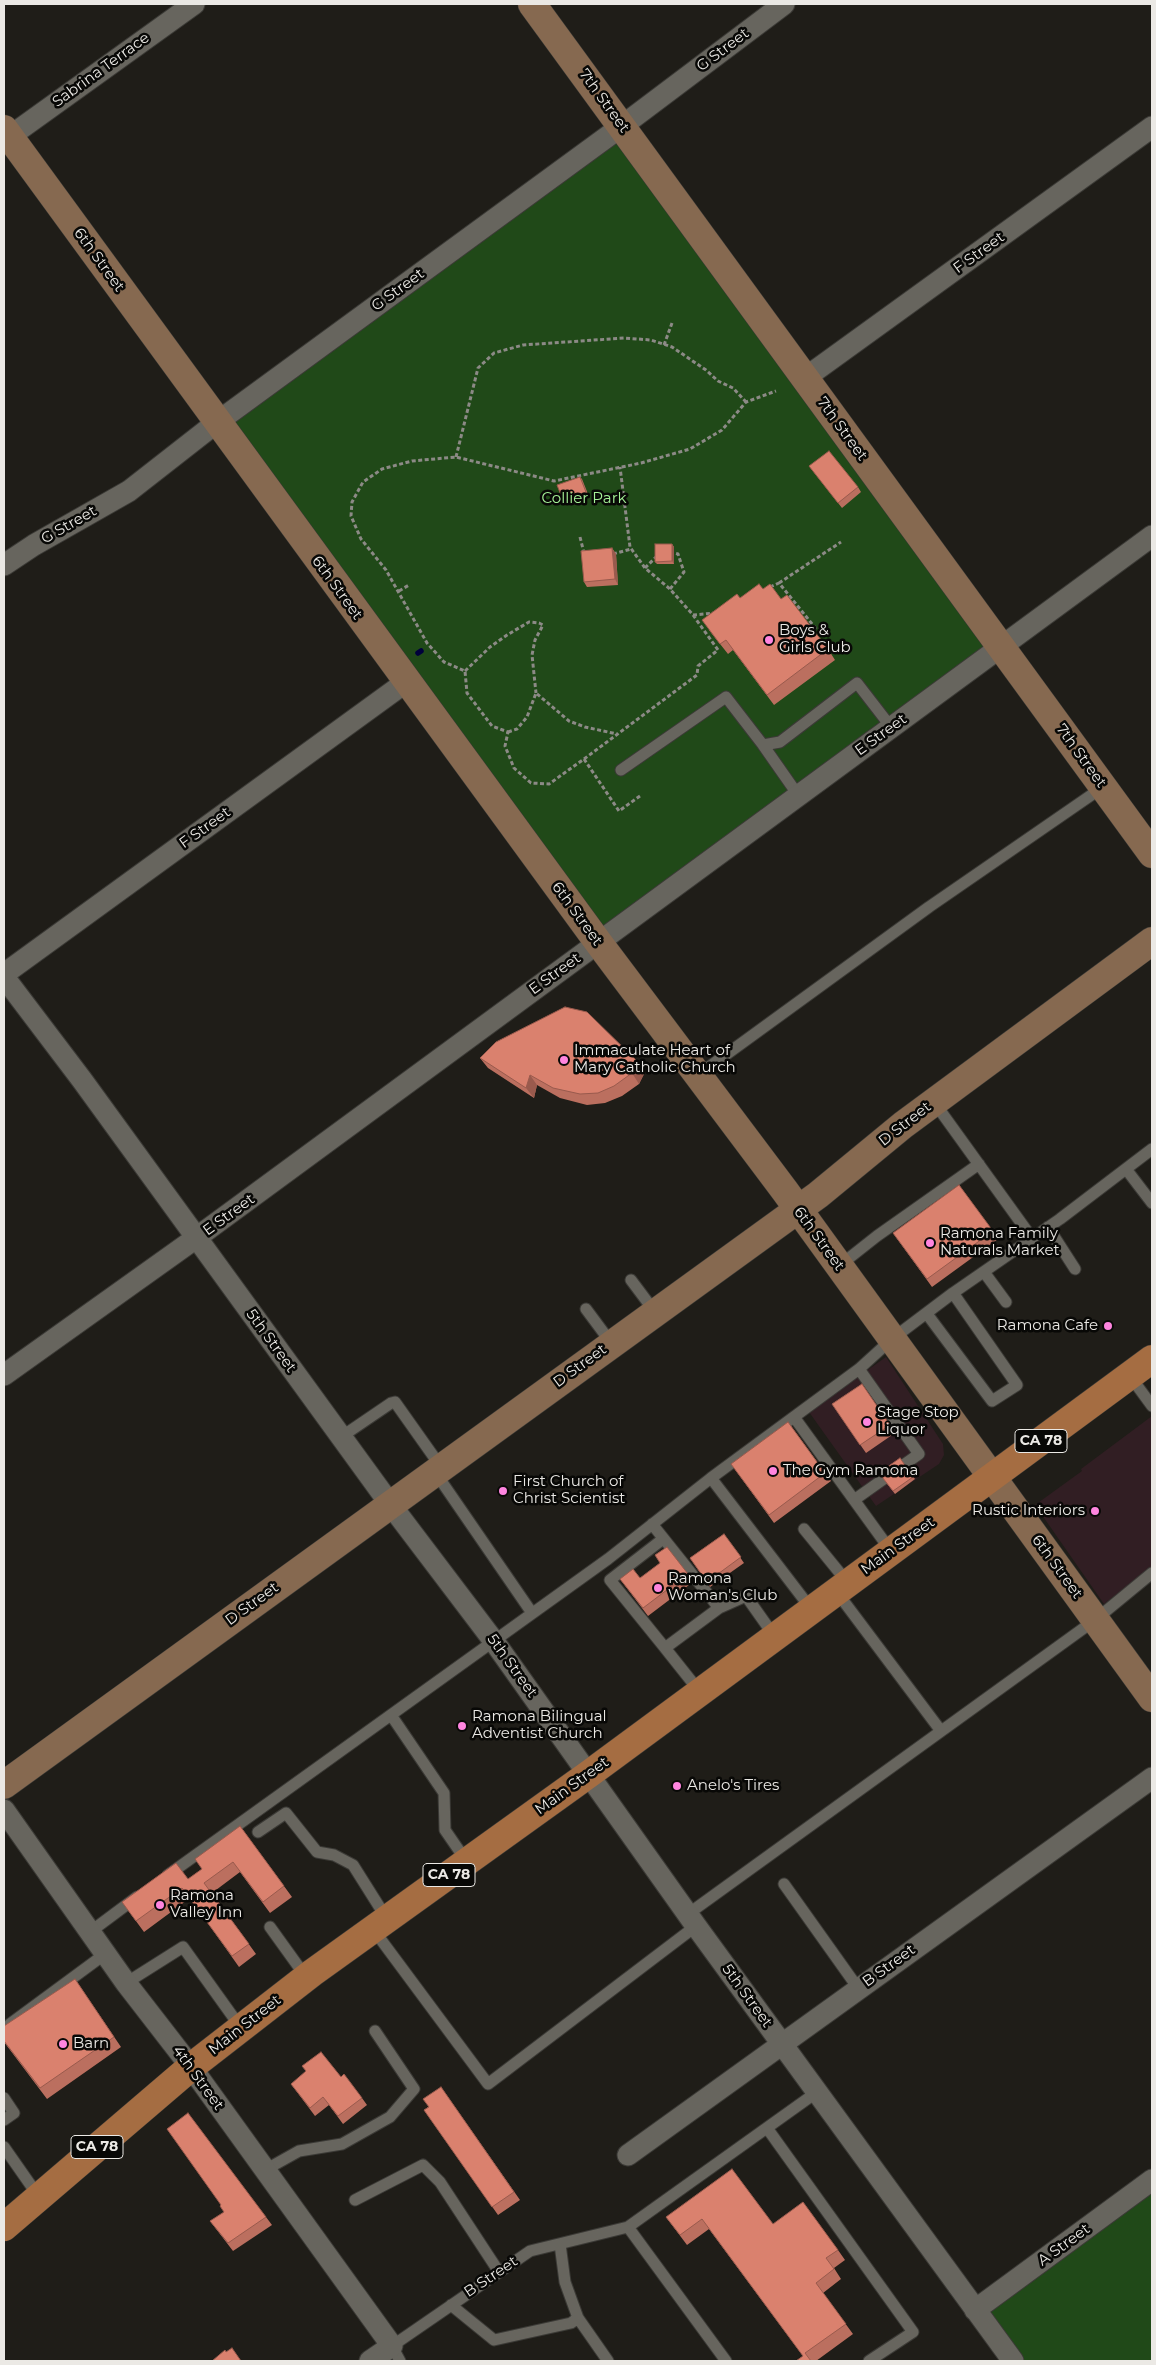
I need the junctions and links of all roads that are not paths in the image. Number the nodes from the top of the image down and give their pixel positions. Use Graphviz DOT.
graph roads {
  1 [pos="194,4"];
  2 [pos="532,4"];
  3 [pos="784,4"];
  4 [pos="622,126"];
  5 [pos="1152,127"];
  6 [pos="6,133"];
  7 [pos="805,378"];
  8 [pos="216,423"];
  9 [pos="1152,536"];
  10 [pos="4,566"];
  11 [pos="1001,647"];
  12 [pos="406,682"];
  13 [pos="891,727"];
  14 [pos="763,745"];
  15 [pos="622,770"];
  16 [pos="1104,786"];
  17 [pos="798,795"];
  18 [pos="1152,854"];
  19 [pos="598,942"];
  20 [pos="1152,942"];
  21 [pos="4,975"];
  22 [pos="697,1076"];
  23 [pos="934,1102"];
  24 [pos="1152,1149"];
  25 [pos="980,1164"];
  26 [pos="1126,1169"];
  27 [pos="1152,1203"];
  28 [pos="798,1209"];
  29 [pos="1048,1227"];
  30 [pos="196,1238"];
  31 [pos="1032,1238"];
  32 [pos="839,1266"];
  33 [pos="1076,1269"];
  34 [pos="984,1272"];
  35 [pos="631,1280"];
  36 [pos="953,1293"];
  37 [pos="1006,1302"];
  38 [pos="586,1309"];
  39 [pos="655,1312"];
  40 [pos="927,1314"];
  41 [pos="892,1339"];
  42 [pos="612,1344"];
  43 [pos="1152,1359"];
  44 [pos="859,1370"];
  45 [pos="4,1375"];
  46 [pos="1130,1376"];
  47 [pos="1152,1406"];
  48 [pos="794,1417"];
  49 [pos="341,1437"];
  50 [pos="438,1470"];
  51 [pos="992,1477"];
  52 [pos="711,1478"];
  53 [pos="854,1500"];
  54 [pos="390,1504"];
  55 [pos="652,1524"];
  56 [pos="804,1529"];
  57 [pos="663,1538"];
  58 [pos="891,1551"];
  59 [pos="1152,1572"];
  60 [pos="842,1587"];
  61 [pos="719,1608"];
  62 [pos="812,1610"];
  63 [pos="532,1613"];
  64 [pos="1095,1620"];
  65 [pos="775,1637"];
  66 [pos="493,1640"];
  67 [pos="665,1648"];
  68 [pos="700,1692"];
  69 [pos="1152,1698"];
  70 [pos="390,1715"];
  71 [pos="941,1731"];
  72 [pos="589,1774"];
  73 [pos="1152,1778"];
  74 [pos="4,1786"];
  75 [pos="4,1810"];
  76 [pos="258,1832"];
  77 [pos="467,1862"];
  78 [pos="160,1880"];
  79 [pos="784,1884"];
  80 [pos="145,1892"];
  81 [pos="692,1920"];
  82 [pos="380,1924"];
  83 [pos="270,1926"];
  84 [pos="90,1932"];
  85 [pos="105,1954"];
  86 [pos="306,1977"];
  87 [pos="126,1983"];
  88 [pos="858,1988"];
  89 [pos="240,2028"];
  90 [pos="4,2031"];
  91 [pos="375,2031"];
  92 [pos="781,2043"];
  93 [pos="191,2067"];
  94 [pos="816,2092"];
  95 [pos="4,2098"];
  96 [pos="4,2120"];
  97 [pos="767,2128"];
  98 [pos="4,2147"];
  99 [pos="628,2155"];
  100 [pos="265,2170"];
  101 [pos="1152,2180"];
  102 [pos="39,2197"];
  103 [pos="355,2200"];
  104 [pos="4,2227"];
  105 [pos="628,2227"];
  106 [pos="560,2244"];
  107 [pos="499,2272"];
  108 [pos="451,2305"];
  109 [pos="975,2310"];
  110 [pos="578,2318"];
  111 [pos="396,2353"];
  112 [pos="370,2361"];
  113 [pos="608,2361"];
  114 [pos="726,2361"];
  115 [pos="869,2361"];
  116 [pos="1013,2361"];
  1 -- 6 [label="street, Sabrina Terrace"];
  2 -- 4 [label="street, 7th Street"];
  3 -- 4 [label="street, G Street"];
  4 -- 7 [label="street, 7th Street"];
  4 -- 8 [label="street, G Street"];
  5 -- 7 [label="street, F Street"];
  6 -- 8 [label="street, 6th Street"];
  7 -- 11 [label="street, 7th Street"];
  8 -- 10 [label="street, G Street"];
  8 -- 12 [label="street, 6th Street"];
  9 -- 11 [label="street, E Street"];
  11 -- 13 [label="street, E Street"];
  11 -- 16 [label="street, 7th Street"];
  12 -- 19 [label="street, 6th Street"];
  12 -- 21 [label="street, F Street"];
  13 -- 14 [label="lane"];
  13 -- 17 [label="street, E Street"];
  14 -- 15 [label="lane"];
  14 -- 17 [label="lane"];
  16 -- 18 [label="street, 7th Street"];
  16 -- 22 [label="lane"];
  17 -- 19 [label="street, E Street"];
  19 -- 22 [label="street, 6th Street"];
  19 -- 30 [label="street, E Street"];
  20 -- 23 [label="street, D Street"];
  21 -- 30 [label="street, 5th Street"];
  22 -- 28 [label="street, 6th Street"];
  23 -- 25 [label="lane"];
  23 -- 28 [label="street, D Street"];
  24 -- 26 [label="lane"];
  25 -- 31 [label="lane"];
  25 -- 32 [label="lane"];
  26 -- 27 [label="lane"];
  26 -- 29 [label="lane"];
  28 -- 32 [label="street, 6th Street"];
  28 -- 39 [label="street, D Street"];
  29 -- 31 [label="lane"];
  29 -- 33 [label="lane"];
  30 -- 45 [label="street, E Street"];
  30 -- 49 [label="street, 5th Street"];
  31 -- 34 [label="lane"];
  32 -- 41 [label="street, 6th Street"];
  34 -- 36 [label="lane"];
  34 -- 37 [label="lane"];
  35 -- 39 [label="lane"];
  36 -- 40 [label="lane"];
  36 -- 40 [label="lane"];
  38 -- 42 [label="lane"];
  39 -- 42 [label="street, D Street"];
  40 -- 41 [label="lane"];
  41 -- 44 [label="lane"];
  41 -- 51 [label="street, 6th Street"];
  42 -- 50 [label="street, D Street"];
  43 -- 46 [label="main road, Main Street / CA 78"];
  44 -- 48 [label="lane"];
  44 -- 53 [label="lane"];
  46 -- 47 [label="lane"];
  46 -- 51 [label="main road, Main Street / CA 78"];
  48 -- 52 [label="lane"];
  48 -- 53 [label="lane"];
  49 -- 50 [label="lane"];
  49 -- 54 [label="street, 5th Street"];
  50 -- 54 [label="street, D Street"];
  50 -- 63 [label="lane"];
  51 -- 58 [label="main road, Main Street / CA 78"];
  51 -- 64 [label="street, 6th Street"];
  52 -- 55 [label="lane"];
  52 -- 62 [label="lane"];
  53 -- 58 [label="lane"];
  54 -- 66 [label="street, 5th Street"];
  54 -- 74 [label="street, D Street"];
  55 -- 57 [label="lane"];
  55 -- 63 [label="lane"];
  56 -- 60 [label="lane"];
  57 -- 61 [label="lane"];
  57 -- 67 [label="lane"];
  58 -- 60 [label="main road, Main Street / CA 78"];
  59 -- 64 [label="lane"];
  60 -- 62 [label="main road, Main Street / CA 78"];
  60 -- 71 [label="lane"];
  61 -- 65 [label="lane"];
  61 -- 67 [label="lane"];
  62 -- 65 [label="main road, Main Street / CA 78"];
  63 -- 66 [label="lane"];
  64 -- 69 [label="street, 6th Street"];
  64 -- 71 [label="lane"];
  65 -- 68 [label="main road, Main Street / CA 78"];
  66 -- 70 [label="lane"];
  66 -- 72 [label="street, 5th Street"];
  67 -- 68 [label="lane"];
  68 -- 72 [label="main road, Main Street / CA 78"];
  70 -- 77 [label="lane"];
  70 -- 78 [label="lane"];
  71 -- 81 [label="lane"];
  72 -- 77 [label="main road, Main Street / CA 78"];
  72 -- 81 [label="street, 5th Street"];
  73 -- 88 [label="street, B Street"];
  75 -- 84 [label="street, 4th Street"];
  76 -- 82 [label="lane"];
  77 -- 82 [label="main road, Main Street / CA 78"];
  79 -- 88 [label="lane"];
  80 -- 84 [label="lane"];
  81 -- 82 [label="lane"];
  81 -- 92 [label="street, 5th Street"];
  82 -- 86 [label="main road, Main Street / CA 78"];
  83 -- 86 [label="lane"];
  84 -- 85 [label="street, 4th Street"];
  85 -- 87 [label="street, 4th Street"];
  85 -- 90 [label="lane"];
  86 -- 89 [label="main road, Main Street / CA 78"];
  87 -- 89 [label="lane"];
  87 -- 93 [label="street, 4th Street"];
  88 -- 92 [label="street, B Street"];
  89 -- 93 [label="main road, Main Street / CA 78"];
  91 -- 100 [label="lane"];
  92 -- 94 [label="street, 5th Street"];
  92 -- 99 [label="street, B Street"];
  93 -- 100 [label="street, 4th Street"];
  93 -- 102 [label="main road, Main Street / CA 78"];
  94 -- 97 [label="lane"];
  94 -- 109 [label="street, 5th Street"];
  95 -- 96 [label="lane"];
  97 -- 105 [label="lane"];
  97 -- 115 [label="lane"];
  98 -- 102 [label="lane"];
  100 -- 111 [label="street, 4th Street"];
  101 -- 109 [label="street, A Street"];
  102 -- 104 [label="main road, Main Street / CA 78"];
  103 -- 107 [label="lane"];
  105 -- 106 [label="lane, B Street"];
  105 -- 114 [label="lane"];
  106 -- 107 [label="lane, B Street"];
  106 -- 110 [label="lane"];
  107 -- 108 [label="lane, B Street"];
  108 -- 110 [label="lane"];
  108 -- 111 [label="lane, B Street"];
  109 -- 116 [label="street, 5th Street"];
  110 -- 113 [label="lane"];
  111 -- 112 [label="street, B Street"];
}
